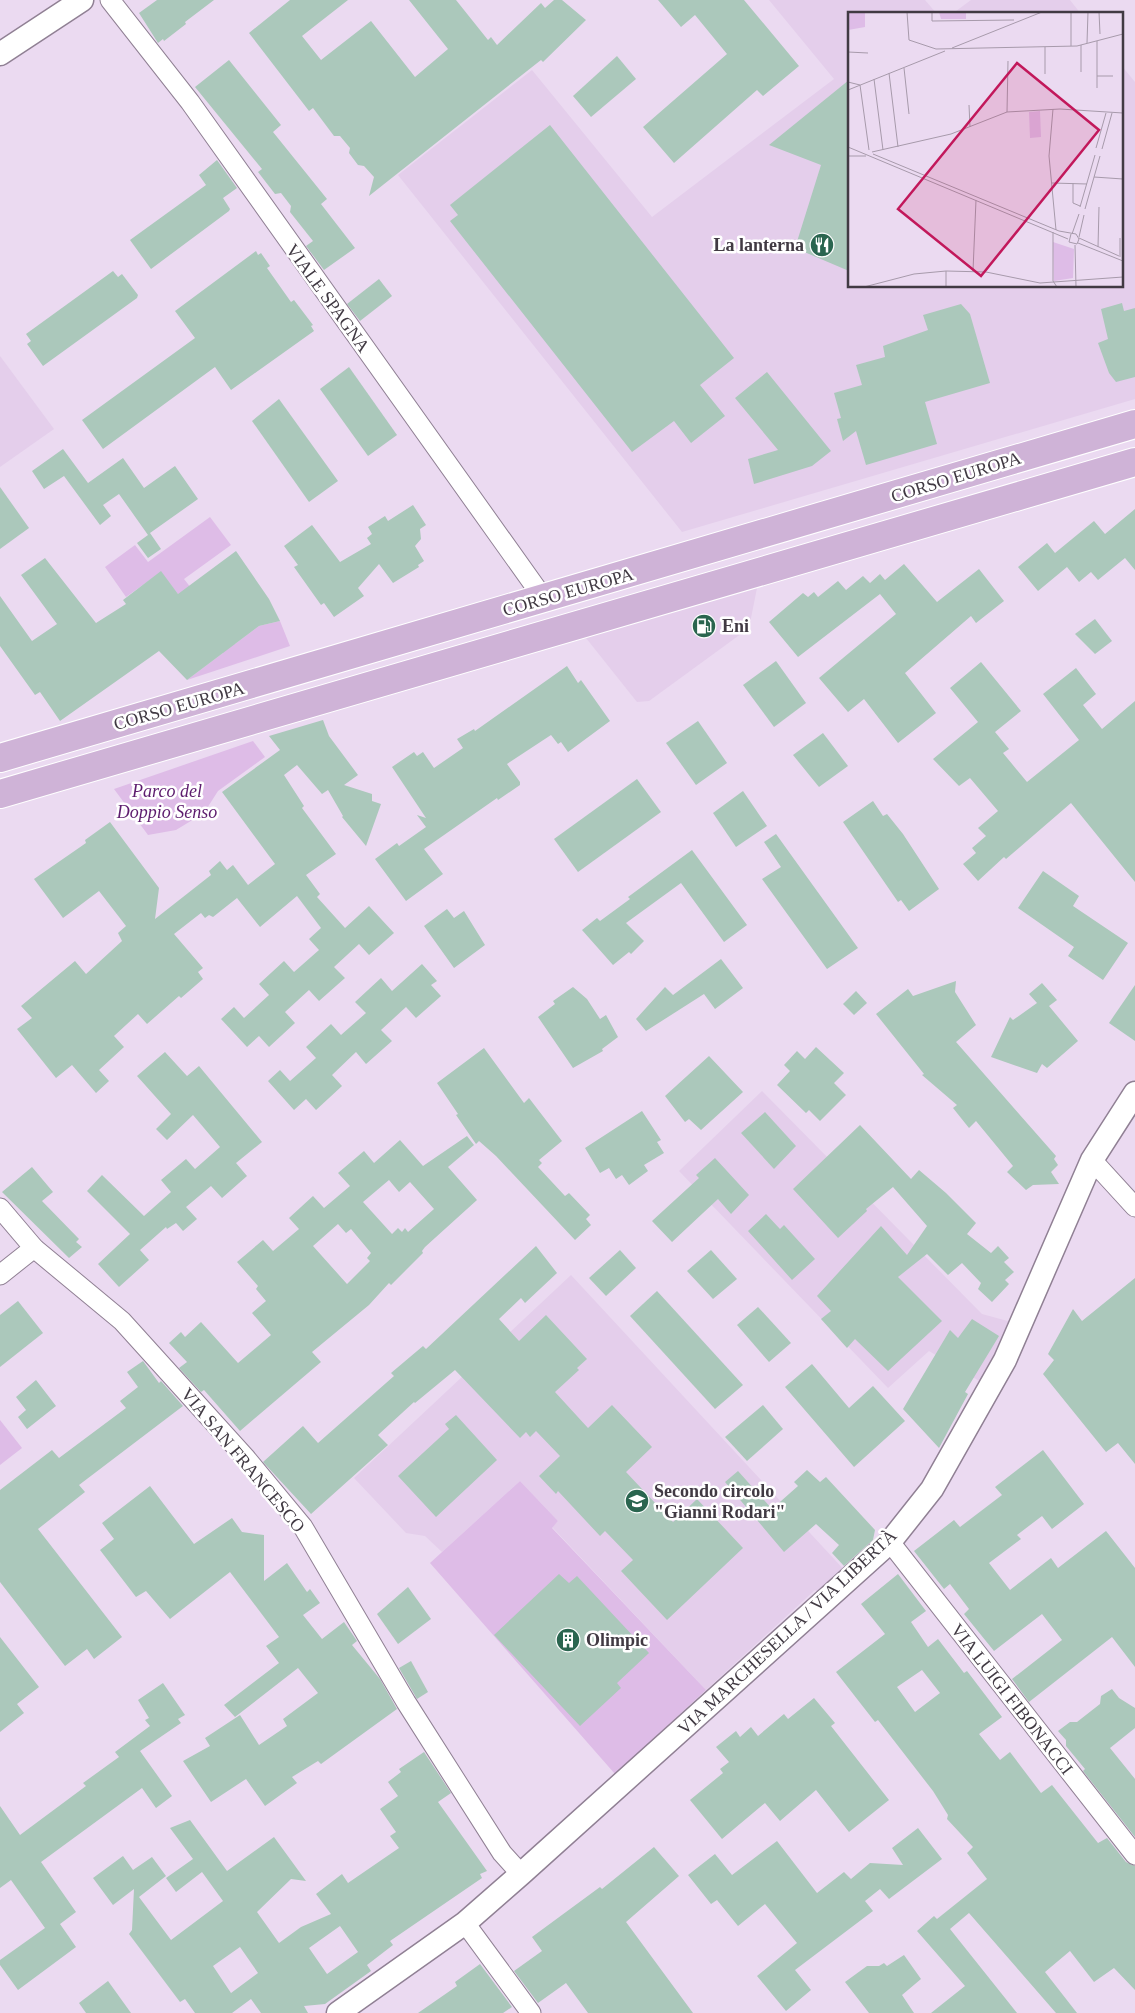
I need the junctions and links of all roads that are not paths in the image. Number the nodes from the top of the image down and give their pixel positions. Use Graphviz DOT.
graph roads {
  1 [pos="82,0"];
  2 [pos="110,0"];
  3 [pos="0,54"];
  4 [pos="1135,424"];
  5 [pos="1135,462"];
  6 [pos="544,599"];
  7 [pos="0,758"];
  8 [pos="0,794"];
  9 [pos="1135,1093"];
  10 [pos="1092,1160"];
  11 [pos="1135,1207"];
  12 [pos="0,1208"];
  13 [pos="34,1248"];
  14 [pos="0,1275"];
  15 [pos="890,1542"];
  16 [pos="1135,1856"];
  17 [pos="522,1874"];
  18 [pos="465,1923"];
  19 [pos="338,2013"];
  20 [pos="532,2013"];
  1 -- 3 [label="street"];
  2 -- 6 [label="street, VIALE SPAGNA"];
  4 -- 6 [label="main road, CORSO EUROPA"];
  5 -- 8 [label="main road, CORSO EUROPA"];
  6 -- 7 [label="main road, CORSO EUROPA"];
  9 -- 10 [label="street, VIA MARCHESELLA / VIA LIBERTÀ"];
  10 -- 11 [label="street"];
  10 -- 15 [label="street, VIA MARCHESELLA / VIA LIBERTÀ"];
  12 -- 13 [label="street, VIA SAN FRANCESCO"];
  13 -- 14 [label="street"];
  13 -- 17 [label="street, VIA SAN FRANCESCO"];
  15 -- 16 [label="street, VIA LUIGI FIBONACCI"];
  15 -- 17 [label="street, VIA MARCHESELLA / VIA LIBERTÀ"];
  17 -- 18 [label="street, VIA MARCHESELLA / VIA LIBERTÀ"];
  18 -- 19 [label="street, VIA MARCHESELLA / VIA LIBERTÀ"];
  18 -- 20 [label="street"];
}
